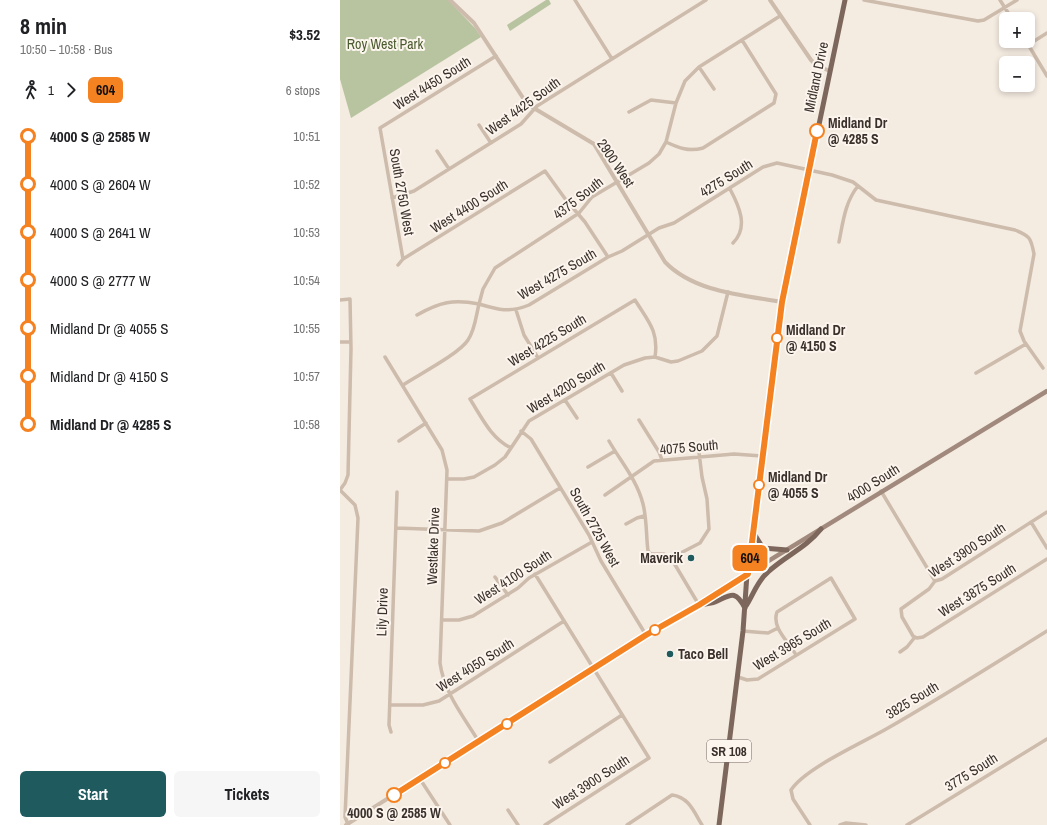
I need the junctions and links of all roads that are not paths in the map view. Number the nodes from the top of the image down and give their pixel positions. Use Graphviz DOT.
graph roads {
  1 [pos="450,0"];
  2 [pos="582,0"];
  3 [pos="706,0"];
  4 [pos="770,0"];
  5 [pos="845,0"];
  6 [pos="864,0"];
  7 [pos="1000,0"];
  8 [pos="1017,0"];
  9 [pos="576,2"];
  10 [pos="1005,7"];
  11 [pos="1008,12"];
  12 [pos="780,16"];
  13 [pos="1047,33"];
  14 [pos="1035,39"];
  15 [pos="742,40"];
  16 [pos="1030,48"];
  17 [pos="496,56"];
  18 [pos="612,59"];
  19 [pos="700,66"];
  20 [pos="830,71"];
  21 [pos="1047,76"];
  22 [pos="714,89"];
  23 [pos="676,103"];
  24 [pos="533,109"];
  25 [pos="629,112"];
  26 [pos="480,125"];
  27 [pos="380,128"];
  28 [pos="666,142"];
  29 [pos="491,143"];
  30 [pos="438,151"];
  31 [pos="449,170"];
  32 [pos="809,170"];
  33 [pos="617,182"];
  34 [pos="858,186"];
  35 [pos="730,189"];
  36 [pos="392,198"];
  37 [pos="579,213"];
  38 [pos="659,228"];
  39 [pos="649,234"];
  40 [pos="840,242"];
  41 [pos="733,243"];
  42 [pos="608,257"];
  43 [pos="403,259"];
  44 [pos="398,265"];
  45 [pos="728,292"];
  46 [pos="340,300"];
  47 [pos="782,302"];
  48 [pos="479,304"];
  49 [pos="516,310"];
  50 [pos="417,315"];
  51 [pos="340,342"];
  52 [pos="351,342"];
  53 [pos="1026,344"];
  54 [pos="385,357"];
  55 [pos="655,357"];
  56 [pos="538,358"];
  57 [pos="671,362"];
  58 [pos="669,368"];
  59 [pos="1043,368"];
  60 [pos="611,373"];
  61 [pos="976,373"];
  62 [pos="403,385"];
  63 [pos="622,391"];
  64 [pos="1047,391"];
  65 [pos="566,400"];
  66 [pos="576,418"];
  67 [pos="639,420"];
  68 [pos="426,423"];
  69 [pos="521,432"];
  70 [pos="399,441"];
  71 [pos="609,441"];
  72 [pos="698,444"];
  73 [pos="511,448"];
  74 [pos="615,451"];
  75 [pos="699,456"];
  76 [pos="762,456"];
  77 [pos="662,460"];
  78 [pos="588,467"];
  79 [pos="632,476"];
  80 [pos="447,479"];
  81 [pos="560,488"];
  82 [pos="340,490"];
  83 [pos="881,491"];
  84 [pos="397,492"];
  85 [pos="605,495"];
  86 [pos="1047,512"];
  87 [pos="644,516"];
  88 [pos="1031,522"];
  89 [pos="626,524"];
  90 [pos="396,528"];
  91 [pos="445,529"];
  92 [pos="821,529"];
  93 [pos="753,531"];
  94 [pos="592,542"];
  95 [pos="1047,548"];
  96 [pos="787,550"];
  97 [pos="671,558"];
  98 [pos="1047,558"];
  99 [pos="535,574"];
  100 [pos="748,574"];
  101 [pos="496,578"];
  102 [pos="935,581"];
  103 [pos="508,595"];
  104 [pos="699,605"];
  105 [pos="745,609"];
  106 [pos="442,620"];
  107 [pos="564,621"];
  108 [pos="778,628"];
  109 [pos="744,631"];
  110 [pos="1047,631"];
  111 [pos="646,635"];
  112 [pos="917,637"];
  113 [pos="900,652"];
  114 [pos="796,655"];
  115 [pos="594,669"];
  116 [pos="738,677"];
  117 [pos="450,694"];
  118 [pos="390,705"];
  119 [pos="622,715"];
  120 [pos="391,732"];
  121 [pos="1047,739"];
  122 [pos="479,742"];
  123 [pos="550,762"];
  124 [pos="420,778"];
  125 [pos="508,810"];
  126 [pos="347,825"];
  127 [pos="449,825"];
  128 [pos="518,825"];
  129 [pos="545,825"];
  130 [pos="626,825"];
  131 [pos="702,825"];
  132 [pos="719,825"];
  133 [pos="810,825"];
  134 [pos="840,825"];
  135 [pos="866,825"];
  136 [pos="907,825"];
  1 -- 17 [label="street, 2900 West"];
  2 -- 9 [label="street"];
  3 -- 18 [label="street, West 4425 South"];
  4 -- 12 [label="street"];
  5 -- 20 [label="main road, Midland Drive / SR 108"];
  6 -- 10 [label="street"];
  7 -- 10 [label="street"];
  8 -- 10 [label="street"];
  9 -- 18 [label="street"];
  10 -- 11 [label="street"];
  12 -- 15 [label="street, 4375 South"];
  12 -- 20 [label="street"];
  13 -- 14 [label="street"];
  15 -- 19 [label="street, 4375 South"];
  15 -- 28 [label="street"];
  16 -- 21 [label="street"];
  17 -- 24 [label="street, 2900 West"];
  17 -- 27 [label="street, West 4450 South"];
  18 -- 24 [label="street, West 4425 South"];
  19 -- 22 [label="street"];
  19 -- 23 [label="street, 4375 South"];
  20 -- 32 [label="main road, Midland Drive / SR 108"];
  23 -- 25 [label="street"];
  23 -- 28 [label="street, 4375 South"];
  24 -- 29 [label="street, West 4425 South"];
  24 -- 33 [label="street, 2900 West"];
  26 -- 29 [label="street"];
  27 -- 36 [label="street, South 2750 West"];
  28 -- 33 [label="street, 4375 South"];
  29 -- 31 [label="street, West 4425 South"];
  30 -- 31 [label="street"];
  31 -- 36 [label="street, West 4425 South"];
  32 -- 34 [label="street, 4275 South"];
  32 -- 35 [label="street, 4275 South"];
  32 -- 47 [label="main road, Midland Drive / SR 108"];
  33 -- 37 [label="street, 4375 South"];
  33 -- 39 [label="street, 2900 West"];
  34 -- 40 [label="street"];
  34 -- 53 [label="street, 4275 South"];
  35 -- 38 [label="street, 4275 South"];
  35 -- 41 [label="street"];
  36 -- 43 [label="street, South 2750 West"];
  37 -- 42 [label="street"];
  37 -- 43 [label="street, West 4400 South"];
  37 -- 48 [label="street, 4375 South"];
  38 -- 39 [label="street, West 4275 South"];
  39 -- 42 [label="street, West 4275 South"];
  39 -- 45 [label="street, 2900 West"];
  42 -- 49 [label="street, West 4275 South"];
  43 -- 44 [label="street, West 4400 South"];
  45 -- 47 [label="street, 2900 West"];
  45 -- 57 [label="street"];
  46 -- 52 [label="street"];
  47 -- 76 [label="main road, Midland Drive / SR 108"];
  48 -- 49 [label="street, West 4275 South"];
  48 -- 50 [label="street"];
  48 -- 62 [label="street"];
  49 -- 56 [label="street"];
  51 -- 52 [label="street"];
  52 -- 82 [label="street"];
  53 -- 59 [label="street"];
  53 -- 61 [label="street"];
  54 -- 62 [label="street, Westlake Drive"];
  55 -- 56 [label="street, West 4225 South"];
  55 -- 57 [label="street, West 4200 South"];
  55 -- 60 [label="street, West 4200 South"];
  56 -- 73 [label="street, West 4225 South"];
  57 -- 58 [label="street"];
  60 -- 63 [label="street"];
  60 -- 65 [label="street, West 4200 South"];
  62 -- 68 [label="street, Westlake Drive"];
  64 -- 83 [label="main road, 4000 South"];
  65 -- 66 [label="street"];
  65 -- 69 [label="street, West 4200 South"];
  67 -- 77 [label="street"];
  68 -- 70 [label="street"];
  68 -- 80 [label="street, Westlake Drive"];
  69 -- 73 [label="street, West 4200 South"];
  69 -- 81 [label="street, South 2725 West"];
  71 -- 74 [label="street"];
  72 -- 75 [label="street"];
  73 -- 80 [label="street, West 4200 South"];
  74 -- 78 [label="street"];
  74 -- 79 [label="street"];
  75 -- 76 [label="street, 4075 South"];
  75 -- 77 [label="street, 4075 South"];
  75 -- 97 [label="street"];
  76 -- 93 [label="main road, Midland Drive / SR 108"];
  77 -- 79 [label="street, 4075 South"];
  79 -- 85 [label="street, 4075 South"];
  79 -- 87 [label="street"];
  80 -- 91 [label="street, Westlake Drive"];
  81 -- 91 [label="street"];
  81 -- 94 [label="street, South 2725 West"];
  82 -- 126 [label="street"];
  83 -- 92 [label="main road, 4000 South"];
  83 -- 102 [label="street"];
  84 -- 90 [label="street, Lily Drive"];
  86 -- 88 [label="street, West 3900 South"];
  87 -- 89 [label="street"];
  87 -- 97 [label="street"];
  88 -- 95 [label="street"];
  88 -- 102 [label="street, West 3900 South"];
  90 -- 91 [label="street"];
  90 -- 118 [label="street, Lily Drive"];
  91 -- 106 [label="street, Westlake Drive"];
  92 -- 96 [label="main road, 4000 South"];
  92 -- 105 [label="main road"];
  93 -- 96 [label="main road"];
  93 -- 100 [label="main road, Midland Drive / SR 108"];
  94 -- 99 [label="street, West 4100 South"];
  94 -- 111 [label="street, South 2725 West"];
  96 -- 100 [label="main road, 4000 South"];
  97 -- 104 [label="street"];
  98 -- 112 [label="street, West 3875 South"];
  99 -- 103 [label="street, West 4100 South"];
  99 -- 107 [label="street"];
  100 -- 104 [label="street, 4000 South"];
  100 -- 105 [label="main road, Midland Drive / SR 108"];
  101 -- 103 [label="street"];
  102 -- 112 [label="street, West 3900 South"];
  103 -- 106 [label="street, West 4100 South"];
  104 -- 105 [label="main road"];
  104 -- 111 [label="street, 4000 South"];
  105 -- 109 [label="main road, Midland Drive / SR 108"];
  106 -- 117 [label="street, Westlake Drive"];
  107 -- 115 [label="street"];
  107 -- 117 [label="street, West 4050 South"];
  108 -- 109 [label="street"];
  108 -- 114 [label="street"];
  108 -- 114 [label="street, West 3965 South"];
  109 -- 116 [label="main road, Midland Drive / SR 108"];
  110 -- 133 [label="street, 3825 South"];
  111 -- 115 [label="street, 4000 South"];
  112 -- 113 [label="street, West 3875 South"];
  114 -- 116 [label="street, West 3965 South"];
  115 -- 119 [label="street"];
  115 -- 122 [label="street, 4000 South"];
  116 -- 132 [label="main road, Midland Drive / SR 108"];
  117 -- 118 [label="street, West 4050 South"];
  117 -- 122 [label="street, Westlake Drive"];
  118 -- 120 [label="street, Lily Drive"];
  119 -- 123 [label="street"];
  119 -- 129 [label="street, West 3900 South"];
  121 -- 136 [label="street, 3775 South"];
  122 -- 124 [label="street, 4000 South"];
  124 -- 126 [label="street, 4000 South"];
  124 -- 127 [label="street"];
  125 -- 128 [label="street"];
  130 -- 131 [label="street"];
  134 -- 135 [label="street"];
}
